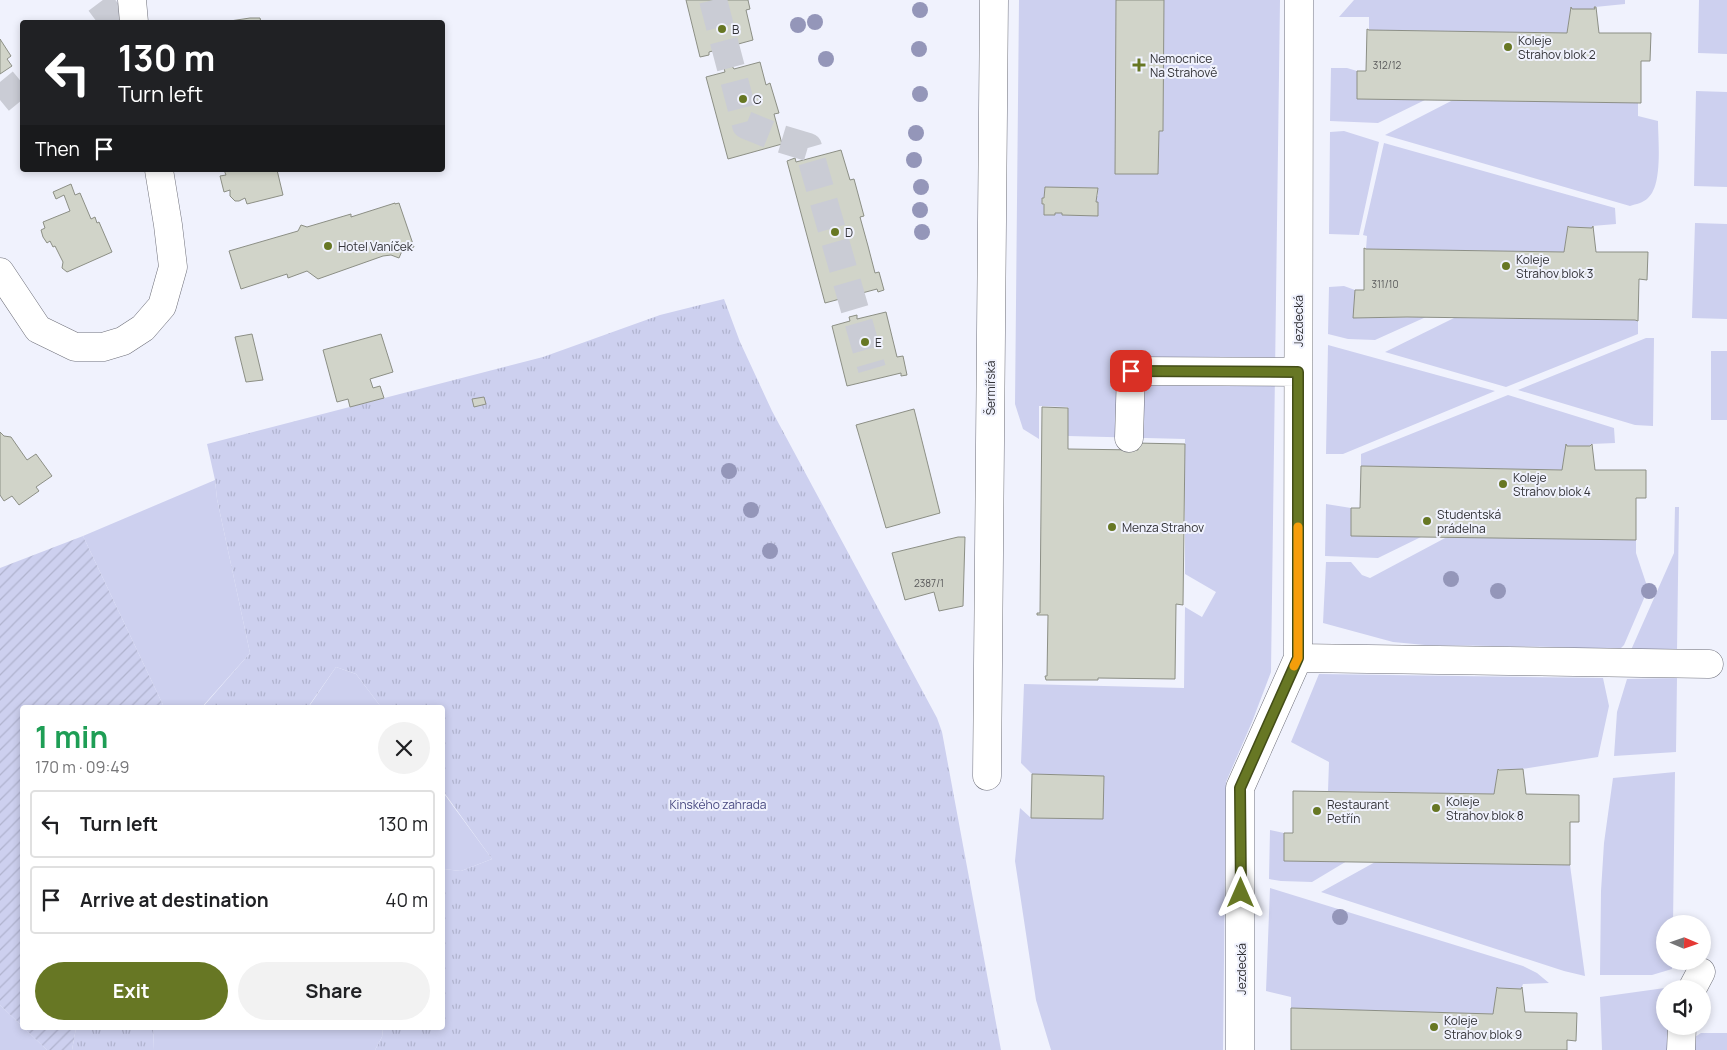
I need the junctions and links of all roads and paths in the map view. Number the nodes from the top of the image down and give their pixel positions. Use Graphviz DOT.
graph roads {
  1 [pos="132,0"];
  2 [pos="994,0"];
  3 [pos="1299,0"];
  4 [pos="134,20"];
  5 [pos="159,172"];
  6 [pos="0,272"];
  7 [pos="1298,372"];
  8 [pos="1129,438"];
  9 [pos="1298,658"];
  10 [pos="1709,664"];
  11 [pos="987,776"];
  12 [pos="1682,1035"];
  13 [pos="1240,1050"];
  14 [pos="1681,1050"];
  1 -- 4 [label="street"];
  2 -- 11 [label="street, Šermířská"];
  3 -- 7 [label="street, Jezdecká"];
  5 -- 6 [label="street"];
  7 -- 8 [label="street"];
  7 -- 9 [label="street, Jezdecká"];
  9 -- 10 [label="street"];
  9 -- 13 [label="street, Jezdecká"];
  12 -- 14 [label="street"];
}
